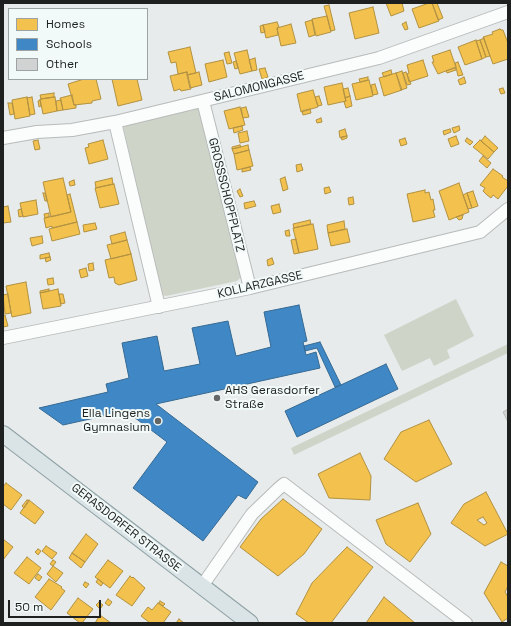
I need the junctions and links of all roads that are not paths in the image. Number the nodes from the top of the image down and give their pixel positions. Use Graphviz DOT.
graph roads {
  1 [pos="508,12"];
  2 [pos="202,101"];
  3 [pos="115,122"];
  4 [pos="3,138"];
  5 [pos="508,210"];
  6 [pos="250,288"];
  7 [pos="159,307"];
  8 [pos="3,338"];
  9 [pos="3,434"];
  10 [pos="202,586"];
  11 [pos="250,623"];
  12 [pos="466,623"];
  1 -- 2 [label="street, SALOMONGASSE"];
  2 -- 3 [label="street, SALOMONGASSE"];
  2 -- 6 [label="street, GROSSSCHOPFPLATZ"];
  3 -- 4 [label="street, SALOMONGASSE"];
  3 -- 7 [label="street"];
  5 -- 6 [label="street, KOLLARZGASSE"];
  6 -- 7 [label="street, KOLLARZGASSE"];
  7 -- 8 [label="street, KOLLARZGASSE"];
  9 -- 10 [label="main road, GERASDORFER STRASSE"];
  10 -- 11 [label="main road, GERASDORFER STRASSE"];
  10 -- 12 [label="street"];
}
